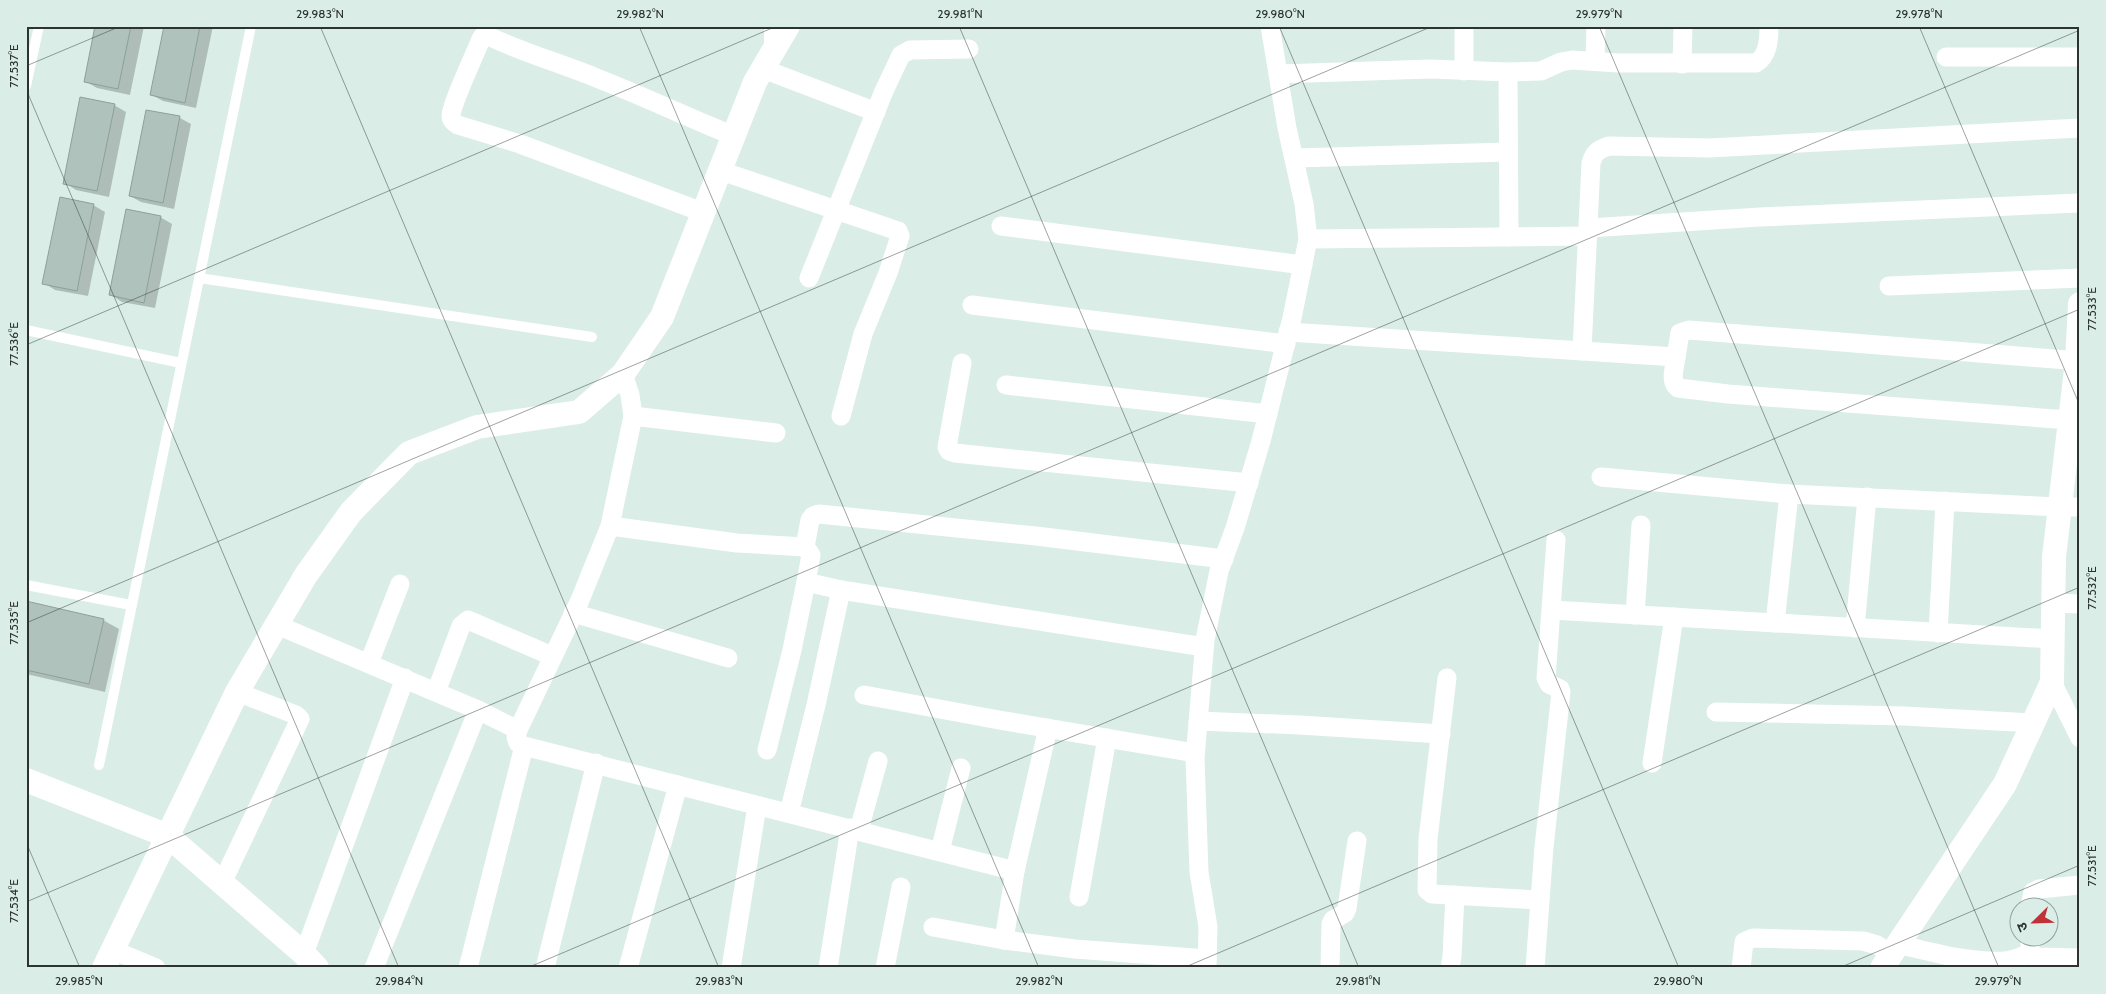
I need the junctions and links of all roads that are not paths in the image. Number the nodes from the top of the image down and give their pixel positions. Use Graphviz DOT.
graph roads {
  1 [pos="39,26"];
  2 [pos="251,26"];
  3 [pos="769,26"];
  4 [pos="788,26"];
  5 [pos="1270,26"];
  6 [pos="1464,26"];
  7 [pos="1596,26"];
  8 [pos="1683,26"];
  9 [pos="1769,26"];
  10 [pos="969,49"];
  11 [pos="1946,57"];
  12 [pos="2080,57"];
  13 [pos="1595,62"];
  14 [pos="766,64"];
  15 [pos="1682,64"];
  16 [pos="1464,71"];
  17 [pos="1508,72"];
  18 [pos="1279,74"];
  19 [pos="26,86"];
  20 [pos="876,112"];
  21 [pos="2080,128"];
  22 [pos="734,136"];
  23 [pos="1508,152"];
  24 [pos="1295,158"];
  25 [pos="721,171"];
  26 [pos="2080,203"];
  27 [pos="834,211"];
  28 [pos="705,213"];
  29 [pos="1001,226"];
  30 [pos="1589,232"];
  31 [pos="1509,237"];
  32 [pos="1308,238"];
  33 [pos="1303,265"];
  34 [pos="199,278"];
  35 [pos="809,278"];
  36 [pos="2080,278"];
  37 [pos="1889,286"];
  38 [pos="2080,304"];
  39 [pos="972,305"];
  40 [pos="26,330"];
  41 [pos="592,337"];
  42 [pos="1287,338"];
  43 [pos="1582,351"];
  44 [pos="1676,357"];
  45 [pos="2078,361"];
  46 [pos="181,363"];
  47 [pos="962,363"];
  48 [pos="623,374"];
  49 [pos="1006,384"];
  50 [pos="1268,414"];
  51 [pos="633,416"];
  52 [pos="841,416"];
  53 [pos="2069,420"];
  54 [pos="776,433"];
  55 [pos="1601,477"];
  56 [pos="1248,483"];
  57 [pos="1789,494"];
  58 [pos="1868,497"];
  59 [pos="1945,501"];
  60 [pos="2070,507"];
  61 [pos="1641,525"];
  62 [pos="610,526"];
  63 [pos="1556,540"];
  64 [pos="805,547"];
  65 [pos="1224,560"];
  66 [pos="806,582"];
  67 [pos="400,584"];
  68 [pos="26,585"];
  69 [pos="841,590"];
  70 [pos="2054,603"];
  71 [pos="2080,604"];
  72 [pos="131,606"];
  73 [pos="1552,610"];
  74 [pos="573,613"];
  75 [pos="1635,615"];
  76 [pos="1674,617"];
  77 [pos="1776,623"];
  78 [pos="277,625"];
  79 [pos="1855,628"];
  80 [pos="1938,633"];
  81 [pos="2053,639"];
  82 [pos="1204,647"];
  83 [pos="552,656"];
  84 [pos="728,658"];
  85 [pos="369,663"];
  86 [pos="406,678"];
  87 [pos="1447,678"];
  88 [pos="2052,682"];
  89 [pos="237,692"];
  90 [pos="436,692"];
  91 [pos="864,695"];
  92 [pos="478,710"];
  93 [pos="1716,712"];
  94 [pos="1198,721"];
  95 [pos="2033,723"];
  96 [pos="1048,728"];
  97 [pos="2078,729"];
  98 [pos="1441,734"];
  99 [pos="521,738"];
  100 [pos="1107,738"];
  101 [pos="766,750"];
  102 [pos="1195,754"];
  103 [pos="878,760"];
  104 [pos="596,763"];
  105 [pos="1652,763"];
  106 [pos="99,765"];
  107 [pos="961,768"];
  108 [pos="26,780"];
  109 [pos="678,785"];
  110 [pos="757,806"];
  111 [pos="789,813"];
  112 [pos="854,829"];
  113 [pos="168,836"];
  114 [pos="1357,841"];
  115 [pos="940,851"];
  116 [pos="1015,871"];
  117 [pos="222,883"];
  118 [pos="2080,885"];
  119 [pos="900,887"];
  120 [pos="1455,895"];
  121 [pos="2032,896"];
  122 [pos="1079,897"];
  123 [pos="1540,900"];
  124 [pos="933,927"];
  125 [pos="1004,940"];
  126 [pos="2029,946"];
  127 [pos="2030,946"];
  128 [pos="1890,955"];
  129 [pos="2080,958"];
  130 [pos="108,959"];
  131 [pos="310,961"];
  132 [pos="1207,963"];
  133 [pos="156,968"];
  134 [pos="374,968"];
  135 [pos="468,968"];
  136 [pos="545,968"];
  137 [pos="628,968"];
  138 [pos="731,968"];
  139 [pos="828,968"];
  140 [pos="885,968"];
  141 [pos="1330,968"];
  142 [pos="1450,968"];
  143 [pos="1535,968"];
  144 [pos="1741,968"];
  1 -- 19 [label="lane"];
  2 -- 34 [label="lane"];
  3 -- 14 [label="lane"];
  4 -- 14 [label="street"];
  5 -- 18 [label="street"];
  6 -- 16 [label="street"];
  7 -- 13 [label="street"];
  8 -- 15 [label="street"];
  9 -- 15 [label="street"];
  10 -- 20 [label="street"];
  11 -- 12 [label="street"];
  13 -- 15 [label="street"];
  13 -- 17 [label="street"];
  14 -- 20 [label="street"];
  14 -- 22 [label="street"];
  16 -- 17 [label="street"];
  16 -- 18 [label="street"];
  17 -- 23 [label="street"];
  18 -- 24 [label="street"];
  20 -- 27 [label="street"];
  21 -- 30 [label="street"];
  22 -- 25 [label="street"];
  22 -- 28 [label="street"];
  23 -- 24 [label="street"];
  23 -- 31 [label="street"];
  24 -- 32 [label="street"];
  25 -- 27 [label="street"];
  25 -- 28 [label="street"];
  26 -- 30 [label="street"];
  27 -- 35 [label="street"];
  27 -- 52 [label="street"];
  28 -- 48 [label="street"];
  29 -- 33 [label="street"];
  30 -- 31 [label="street"];
  30 -- 43 [label="street"];
  31 -- 32 [label="street"];
  32 -- 33 [label="street"];
  33 -- 42 [label="street"];
  34 -- 41 [label="lane"];
  34 -- 46 [label="lane"];
  36 -- 37 [label="street"];
  38 -- 45 [label="street"];
  39 -- 42 [label="street"];
  40 -- 46 [label="lane"];
  42 -- 43 [label="street"];
  42 -- 50 [label="street"];
  43 -- 44 [label="street"];
  44 -- 45 [label="street"];
  44 -- 53 [label="street"];
  45 -- 53 [label="street"];
  46 -- 72 [label="lane"];
  47 -- 56 [label="street"];
  48 -- 51 [label="street"];
  48 -- 78 [label="street"];
  49 -- 50 [label="street"];
  50 -- 56 [label="street"];
  51 -- 54 [label="street"];
  51 -- 62 [label="street"];
  53 -- 60 [label="street"];
  55 -- 57 [label="street"];
  56 -- 65 [label="street"];
  57 -- 58 [label="street"];
  57 -- 77 [label="street"];
  58 -- 59 [label="street"];
  58 -- 79 [label="street"];
  59 -- 60 [label="street"];
  59 -- 80 [label="street"];
  60 -- 70 [label="street"];
  61 -- 75 [label="street"];
  62 -- 64 [label="street"];
  62 -- 74 [label="street"];
  63 -- 73 [label="street"];
  64 -- 65 [label="street"];
  64 -- 66 [label="street"];
  65 -- 82 [label="street"];
  66 -- 69 [label="street"];
  66 -- 101 [label="street"];
  67 -- 85 [label="street"];
  68 -- 72 [label="lane"];
  69 -- 82 [label="street"];
  69 -- 111 [label="street"];
  70 -- 71 [label="street"];
  70 -- 81 [label="street"];
  72 -- 106 [label="lane"];
  73 -- 75 [label="street"];
  73 -- 123 [label="street"];
  74 -- 83 [label="street"];
  74 -- 84 [label="street"];
  75 -- 76 [label="street"];
  76 -- 77 [label="street"];
  76 -- 105 [label="street"];
  77 -- 79 [label="street"];
  78 -- 85 [label="street"];
  78 -- 89 [label="street"];
  79 -- 80 [label="street"];
  80 -- 81 [label="street"];
  81 -- 88 [label="street"];
  82 -- 94 [label="street"];
  83 -- 90 [label="street"];
  83 -- 99 [label="street"];
  85 -- 86 [label="street"];
  86 -- 90 [label="street"];
  86 -- 131 [label="street"];
  87 -- 98 [label="street"];
  88 -- 95 [label="street"];
  88 -- 97 [label="street"];
  89 -- 113 [label="street"];
  89 -- 117 [label="street"];
  90 -- 92 [label="street"];
  91 -- 96 [label="street"];
  92 -- 99 [label="street"];
  92 -- 134 [label="street"];
  93 -- 95 [label="street"];
  94 -- 98 [label="street"];
  94 -- 102 [label="street"];
  95 -- 128 [label="street"];
  96 -- 100 [label="street"];
  96 -- 116 [label="street"];
  98 -- 120 [label="street"];
  99 -- 104 [label="street"];
  99 -- 135 [label="street"];
  100 -- 102 [label="street"];
  100 -- 122 [label="street"];
  102 -- 132 [label="street"];
  103 -- 112 [label="street"];
  104 -- 109 [label="street"];
  104 -- 136 [label="street"];
  107 -- 115 [label="street"];
  108 -- 113 [label="street"];
  109 -- 110 [label="street"];
  109 -- 137 [label="street"];
  110 -- 111 [label="street"];
  110 -- 138 [label="street"];
  111 -- 112 [label="street"];
  112 -- 115 [label="street"];
  112 -- 139 [label="street"];
  113 -- 117 [label="street"];
  113 -- 130 [label="street"];
  114 -- 141 [label="street"];
  115 -- 116 [label="street"];
  116 -- 125 [label="street"];
  117 -- 131 [label="street"];
  118 -- 121 [label="street"];
  119 -- 140 [label="street"];
  120 -- 123 [label="street"];
  120 -- 142 [label="street"];
  123 -- 143 [label="street"];
  124 -- 125 [label="street"];
  125 -- 132 [label="street"];
  126 -- 128 [label="street"];
  127 -- 129 [label="street"];
  128 -- 144 [label="street"];
  130 -- 133 [label="street"];
}
